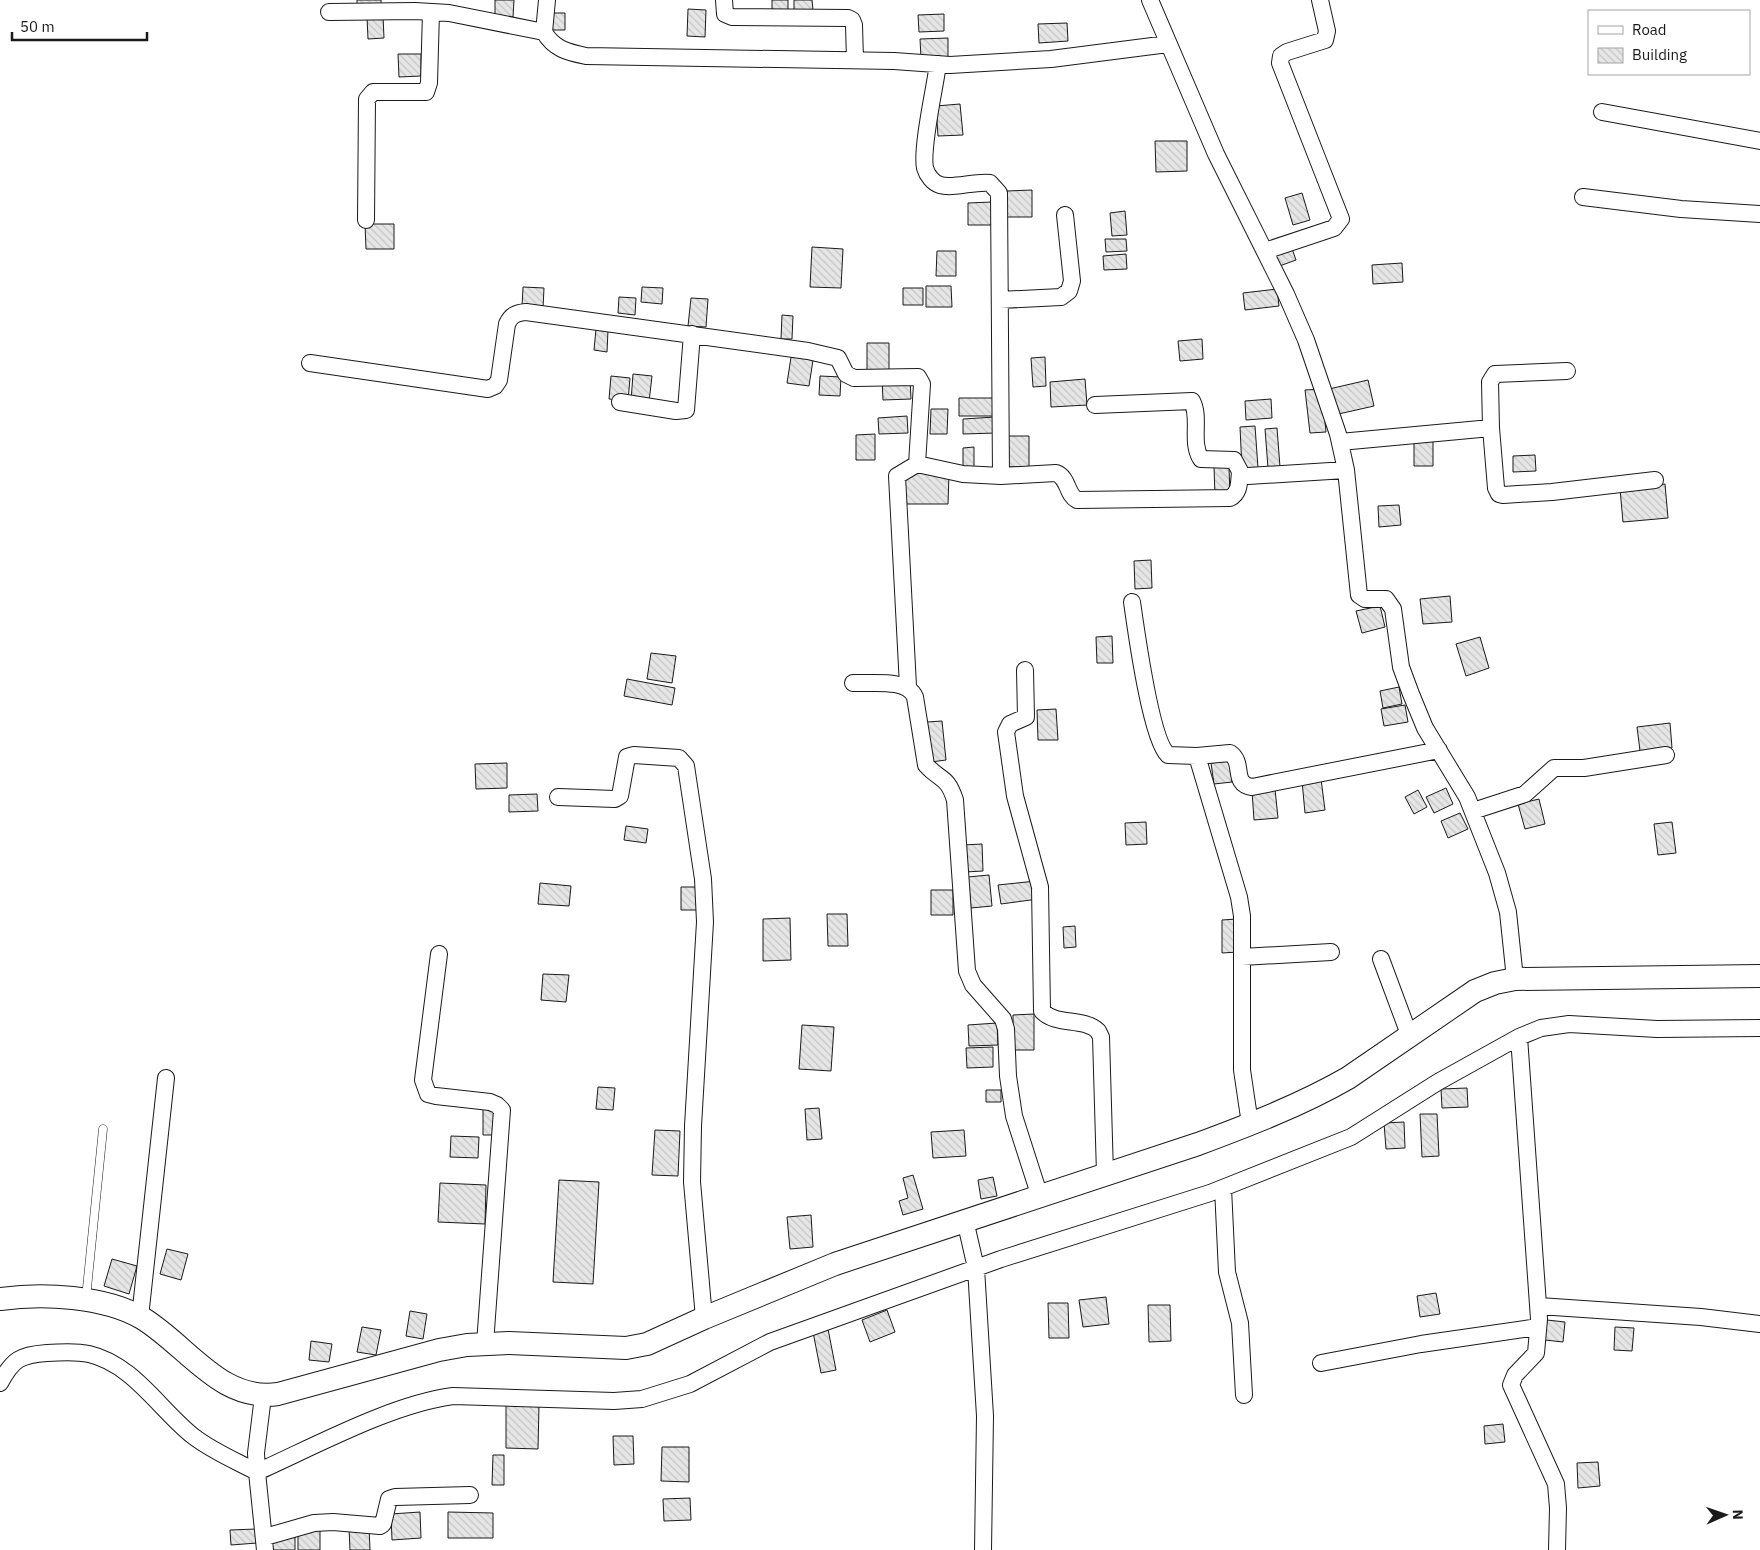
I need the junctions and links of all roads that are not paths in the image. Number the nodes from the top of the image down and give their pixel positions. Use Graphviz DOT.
graph roads {
  1 [pos="547,0"];
  2 [pos="724,0"];
  3 [pos="1150,0"];
  4 [pos="1320,0"];
  5 [pos="329,12"];
  6 [pos="431,12"];
  7 [pos="544,32"];
  8 [pos="1168,44"];
  9 [pos="855,60"];
  10 [pos="938,64"];
  11 [pos="1602,112"];
  12 [pos="1760,141"];
  13 [pos="1583,197"];
  14 [pos="1760,214"];
  15 [pos="1065,215"];
  16 [pos="366,220"];
  17 [pos="1265,250"];
  18 [pos="1000,300"];
  19 [pos="692,334"];
  20 [pos="310,363"];
  21 [pos="1567,371"];
  22 [pos="620,402"];
  23 [pos="1095,405"];
  24 [pos="1491,428"];
  25 [pos="1340,442"];
  26 [pos="917,464"];
  27 [pos="1346,470"];
  28 [pos="1240,471"];
  29 [pos="1001,476"];
  30 [pos="1655,480"];
  31 [pos="1132,602"];
  32 [pos="1024,670"];
  33 [pos="853,683"];
  34 [pos="907,686"];
  35 [pos="1438,750"];
  36 [pos="1666,754"];
  37 [pos="1197,756"];
  38 [pos="558,797"];
  39 [pos="1473,811"];
  40 [pos="1331,952"];
  41 [pos="439,954"];
  42 [pos="1242,957"];
  43 [pos="1381,959"];
  44 [pos="1760,976"];
  45 [pos="1515,979"];
  46 [pos="1760,1028"];
  47 [pos="1519,1036"];
  48 [pos="1410,1037"];
  49 [pos="166,1078"];
  50 [pos="1250,1124"];
  51 [pos="103,1129"];
  52 [pos="1104,1174"];
  53 [pos="1223,1188"];
  54 [pos="1040,1197"];
  55 [pos="967,1227"];
  56 [pos="974,1261"];
  57 [pos="0,1299"];
  58 [pos="86,1299"];
  59 [pos="1539,1306"];
  60 [pos="140,1317"];
  61 [pos="704,1318"];
  62 [pos="1760,1324"];
  63 [pos="1538,1327"];
  64 [pos="485,1344"];
  65 [pos="1321,1363"];
  66 [pos="0,1383"];
  67 [pos="1244,1395"];
  68 [pos="263,1396"];
  69 [pos="257,1472"];
  70 [pos="470,1495"];
  71 [pos="265,1544"];
  72 [pos="983,1550"];
  73 [pos="1557,1550"];
  1 -- 7 [label="street"];
  2 -- 9 [label="street"];
  3 -- 8 [label="street"];
  4 -- 17 [label="street"];
  5 -- 6 [label="street"];
  6 -- 7 [label="street"];
  6 -- 16 [label="street"];
  7 -- 9 [label="street"];
  8 -- 10 [label="street"];
  8 -- 17 [label="street"];
  9 -- 10 [label="street"];
  10 -- 18 [label="street"];
  11 -- 12 [label="street"];
  13 -- 14 [label="street"];
  15 -- 18 [label="street"];
  17 -- 25 [label="street"];
  18 -- 29 [label="street"];
  19 -- 20 [label="street"];
  19 -- 22 [label="street"];
  19 -- 26 [label="street"];
  21 -- 24 [label="street"];
  23 -- 28 [label="street"];
  24 -- 25 [label="street"];
  24 -- 30 [label="street"];
  25 -- 27 [label="street"];
  26 -- 29 [label="street"];
  26 -- 34 [label="street"];
  27 -- 28 [label="street"];
  27 -- 35 [label="street"];
  28 -- 29 [label="street"];
  31 -- 37 [label="street"];
  32 -- 52 [label="street"];
  33 -- 34 [label="street"];
  34 -- 54 [label="street"];
  35 -- 37 [label="street"];
  35 -- 39 [label="street"];
  36 -- 39 [label="street"];
  37 -- 42 [label="street"];
  38 -- 61 [label="street"];
  39 -- 45 [label="street"];
  40 -- 42 [label="street"];
  41 -- 64 [label="street"];
  42 -- 50 [label="street"];
  43 -- 48 [label="street"];
  44 -- 45 [label="main road"];
  45 -- 48 [label="main road"];
  46 -- 47 [label="street"];
  47 -- 53 [label="street"];
  47 -- 59 [label="street"];
  48 -- 50 [label="main road"];
  49 -- 60 [label="street"];
  50 -- 52 [label="main road"];
  51 -- 58 [label="lane"];
  52 -- 54 [label="main road"];
  53 -- 56 [label="street"];
  53 -- 67 [label="street"];
  54 -- 55 [label="main road"];
  55 -- 56 [label="street"];
  55 -- 61 [label="main road"];
  56 -- 69 [label="street"];
  56 -- 72 [label="street"];
  57 -- 58 [label="main road"];
  58 -- 60 [label="main road"];
  59 -- 62 [label="street"];
  59 -- 63 [label="street"];
  60 -- 68 [label="main road"];
  61 -- 64 [label="main road"];
  63 -- 65 [label="street"];
  63 -- 73 [label="street"];
  64 -- 68 [label="main road"];
  66 -- 69 [label="street"];
  68 -- 69 [label="street"];
  69 -- 71 [label="street"];
  70 -- 71 [label="street"];
}
